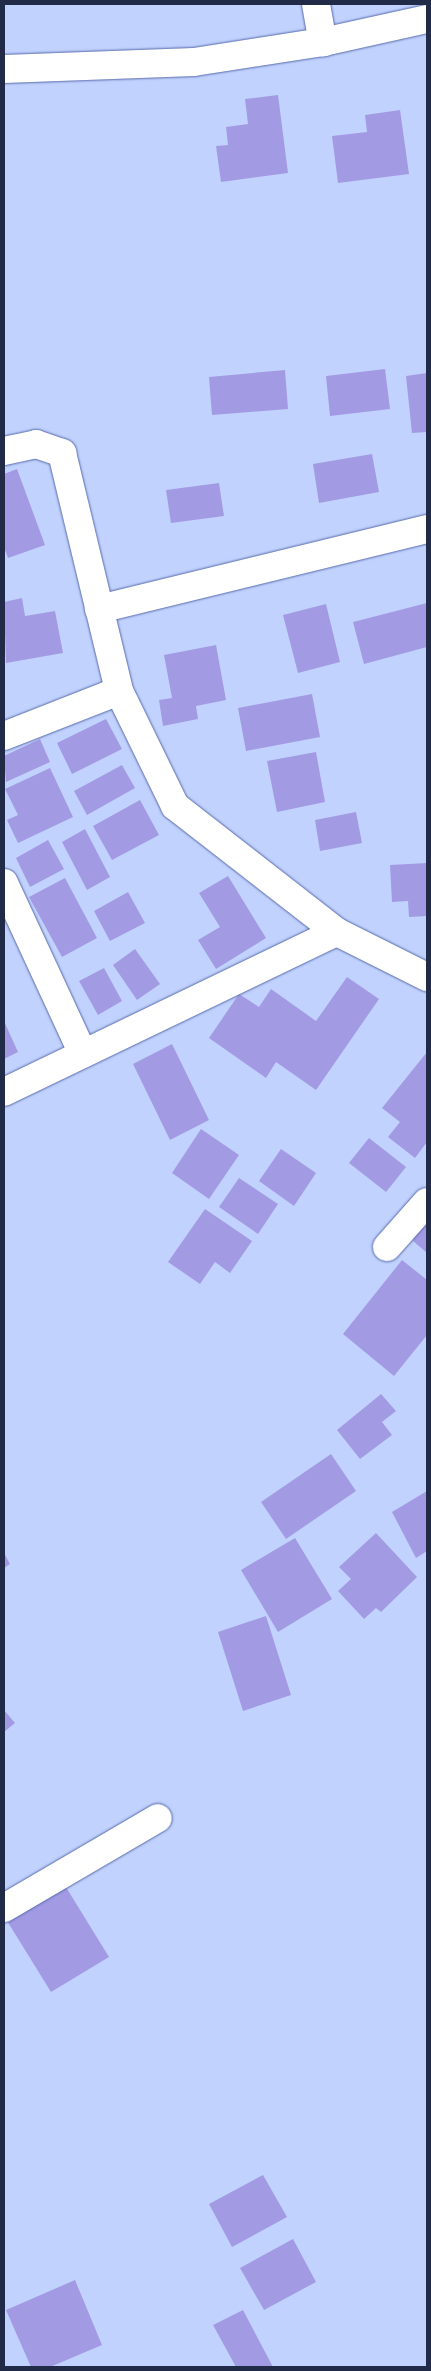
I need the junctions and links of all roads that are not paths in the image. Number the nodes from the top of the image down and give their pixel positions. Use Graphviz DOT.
graph roads {
  1 [pos="316,4"];
  2 [pos="427,19"];
  3 [pos="323,42"];
  4 [pos="4,69"];
  5 [pos="4,451"];
  6 [pos="427,529"];
  7 [pos="98,609"];
  8 [pos="119,691"];
  9 [pos="4,736"];
  10 [pos="4,883"];
  11 [pos="337,932"];
  12 [pos="427,977"];
  13 [pos="83,1054"];
  14 [pos="4,1092"];
  15 [pos="427,1202"];
  16 [pos="387,1247"];
  17 [pos="158,1818"];
  18 [pos="4,1908"];
  1 -- 3 [label="street"];
  2 -- 3 [label="street"];
  3 -- 4 [label="street"];
  5 -- 7 [label="street"];
  6 -- 7 [label="street"];
  7 -- 8 [label="street"];
  8 -- 9 [label="street"];
  8 -- 11 [label="street"];
  10 -- 13 [label="street"];
  11 -- 12 [label="street"];
  11 -- 13 [label="street"];
  13 -- 14 [label="street"];
  15 -- 16 [label="street"];
  17 -- 18 [label="street"];
}
